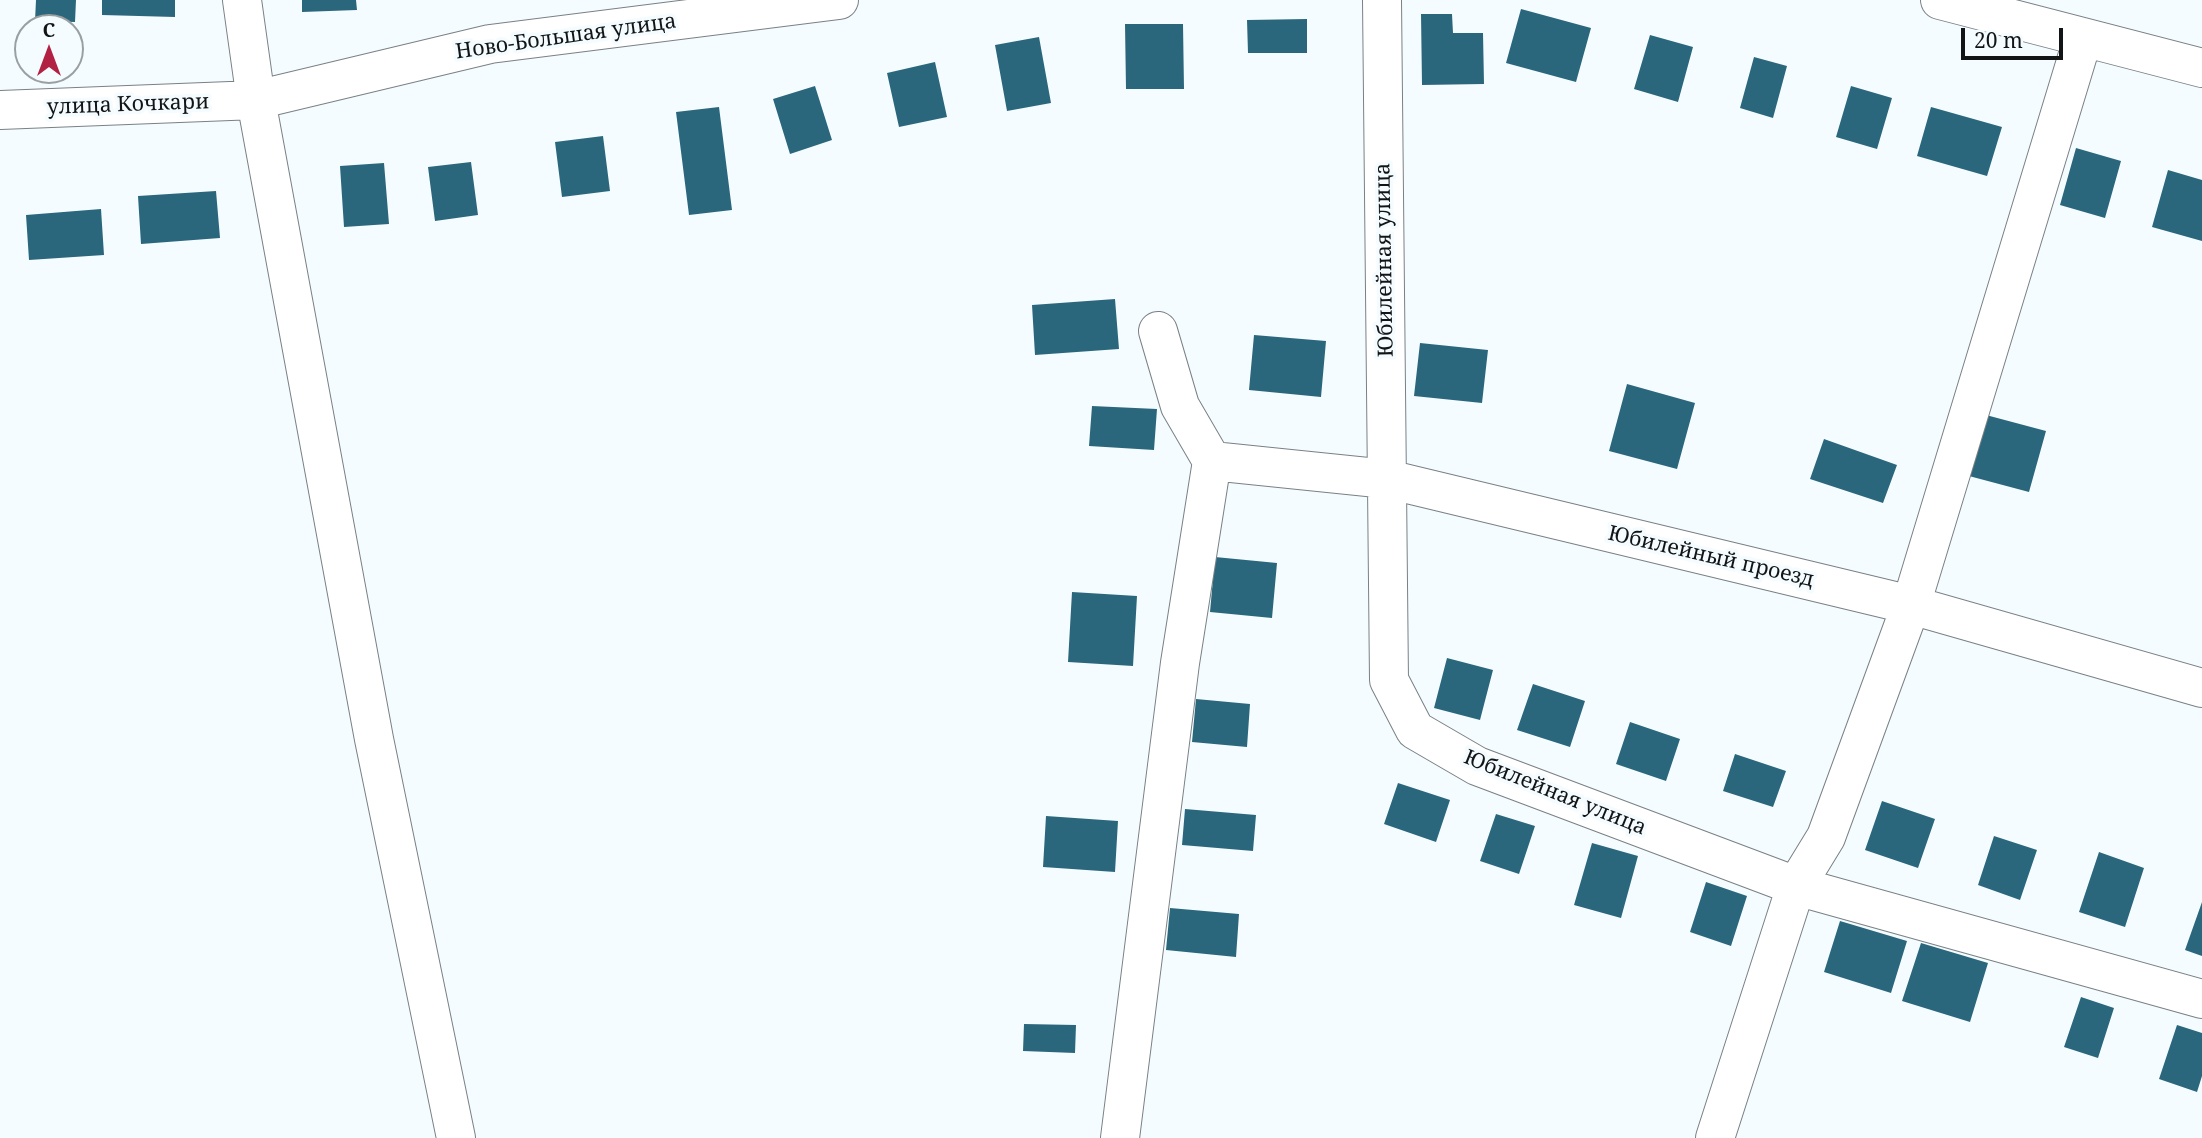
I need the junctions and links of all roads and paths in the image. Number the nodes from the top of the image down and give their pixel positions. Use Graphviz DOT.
graph roads {
  1 [pos="242,0"];
  2 [pos="839,0"];
  3 [pos="1382,0"];
  4 [pos="1940,0"];
  5 [pos="2083,38"];
  6 [pos="2202,68"];
  7 [pos="256,100"];
  8 [pos="0,110"];
  9 [pos="1158,331"];
  10 [pos="1212,461"];
  11 [pos="1387,479"];
  12 [pos="1911,605"];
  13 [pos="2202,688"];
  14 [pos="1796,886"];
  15 [pos="2202,999"];
  16 [pos="456,1138"];
  17 [pos="1120,1138"];
  18 [pos="1715,1138"];
  1 -- 7 [label="street"];
  2 -- 7 [label="street, Ново-Большая улица"];
  3 -- 11 [label="street, Юбилейная улица"];
  4 -- 5 [label="street"];
  5 -- 6 [label="street"];
  5 -- 12 [label="street"];
  7 -- 8 [label="street, улица Кочкари"];
  7 -- 16 [label="street"];
  9 -- 10 [label="street"];
  10 -- 11 [label="street, Юбилейный проезд"];
  10 -- 17 [label="street"];
  11 -- 12 [label="street, Юбилейный проезд"];
  11 -- 14 [label="street, Юбилейная улица"];
  12 -- 13 [label="street, Юбилейный проезд"];
  12 -- 14 [label="street"];
  14 -- 15 [label="street, Юбилейная улица"];
  14 -- 18 [label="street"];
}
